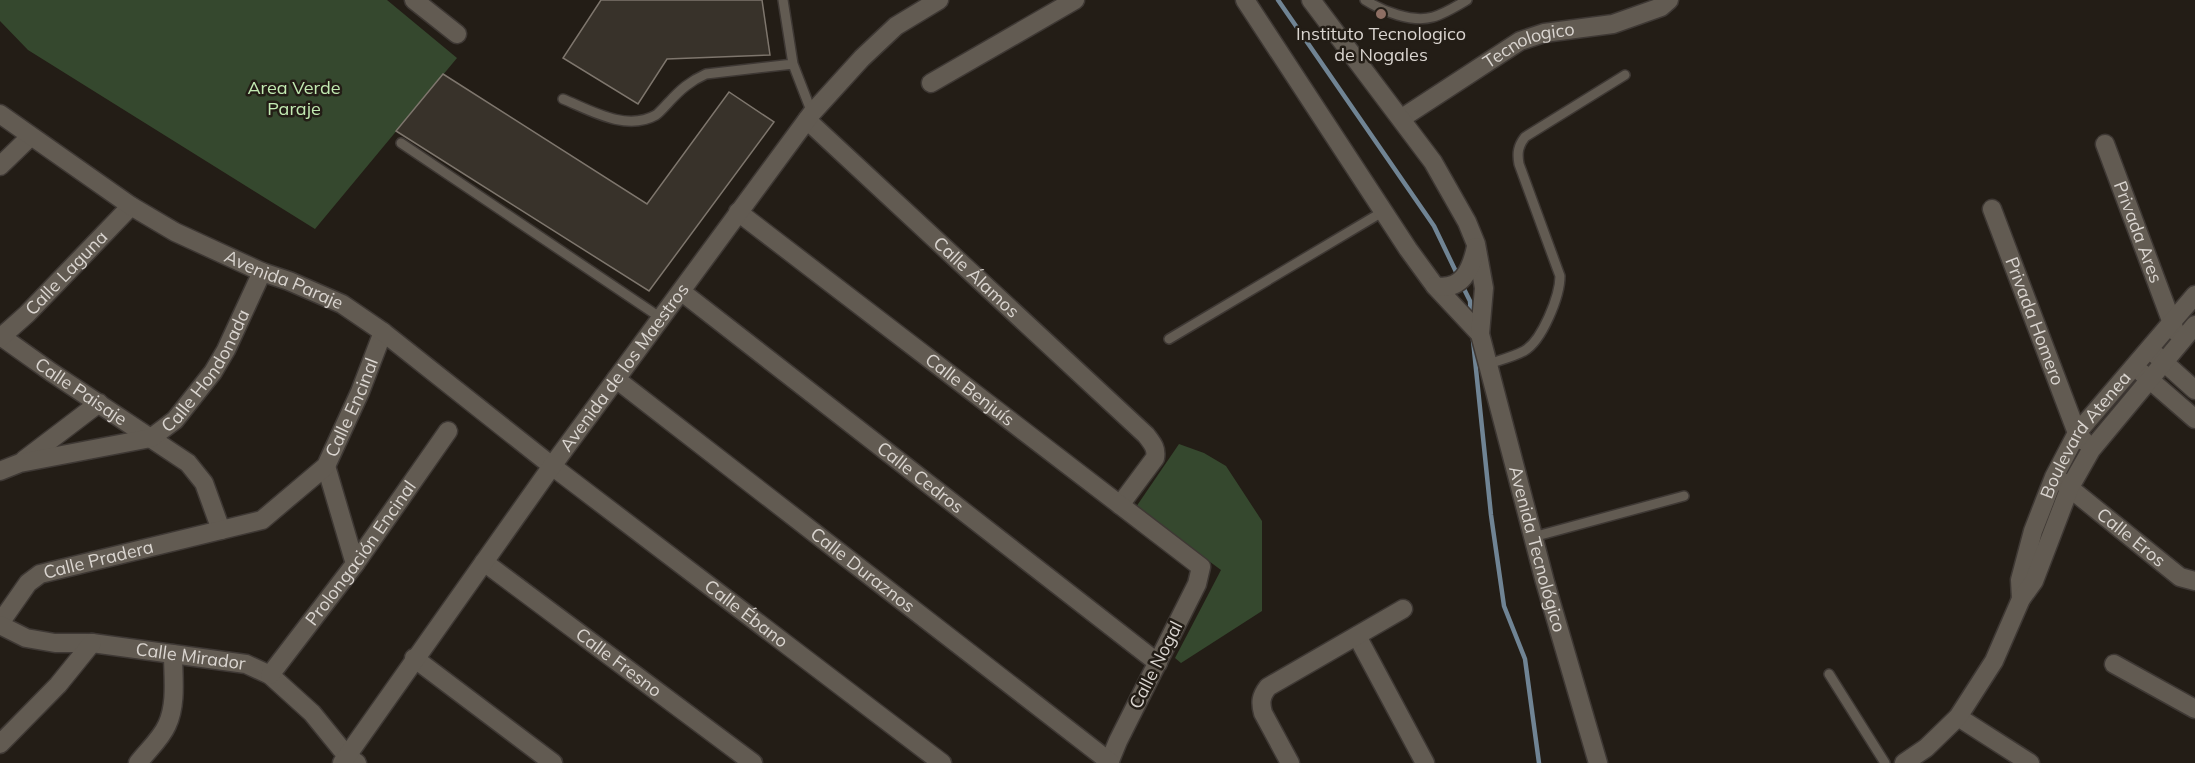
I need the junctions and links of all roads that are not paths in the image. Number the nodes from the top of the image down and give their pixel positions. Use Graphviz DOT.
graph roads {
  1 [pos="414,0"];
  2 [pos="783,0"];
  3 [pos="939,0"];
  4 [pos="1075,0"];
  5 [pos="1245,0"];
  6 [pos="1311,0"];
  7 [pos="1365,0"];
  8 [pos="1467,0"];
  9 [pos="1669,0"];
  10 [pos="457,34"];
  11 [pos="793,64"];
  12 [pos="1625,75"];
  13 [pos="931,83"];
  14 [pos="563,99"];
  15 [pos="0,114"];
  16 [pos="809,116"];
  17 [pos="1402,118"];
  18 [pos="30,137"];
  19 [pos="400,143"];
  20 [pos="2104,144"];
  21 [pos="0,166"];
  22 [pos="131,206"];
  23 [pos="1992,209"];
  24 [pos="1383,211"];
  25 [pos="738,212"];
  26 [pos="1476,244"];
  27 [pos="262,272"];
  28 [pos="1435,285"];
  29 [pos="682,292"];
  30 [pos="2195,295"];
  31 [pos="661,318"];
  32 [pos="2170,322"];
  33 [pos="2195,325"];
  34 [pos="383,332"];
  35 [pos="1480,334"];
  36 [pos="1,338"];
  37 [pos="1169,339"];
  38 [pos="2181,342"];
  39 [pos="2148,349"];
  40 [pos="2164,362"];
  41 [pos="1488,364"];
  42 [pos="2134,366"];
  43 [pos="616,379"];
  44 [pos="2150,380"];
  45 [pos="2195,390"];
  46 [pos="99,403"];
  47 [pos="2195,419"];
  48 [pos="448,430"];
  49 [pos="2077,433"];
  50 [pos="151,438"];
  51 [pos="2091,450"];
  52 [pos="20,463"];
  53 [pos="326,466"];
  54 [pos="552,466"];
  55 [pos="0,471"];
  56 [pos="2054,477"];
  57 [pos="2070,487"];
  58 [pos="1684,496"];
  59 [pos="1120,505"];
  60 [pos="221,530"];
  61 [pos="1533,537"];
  62 [pos="484,562"];
  63 [pos="355,564"];
  64 [pos="1201,567"];
  65 [pos="2195,582"];
  66 [pos="2021,599"];
  67 [pos="1403,609"];
  68 [pos="0,624"];
  69 [pos="1357,636"];
  70 [pos="92,643"];
  71 [pos="173,654"];
  72 [pos="414,658"];
  73 [pos="1158,663"];
  74 [pos="2114,664"];
  75 [pos="1829,674"];
  76 [pos="270,675"];
  77 [pos="2195,710"];
  78 [pos="1958,717"];
  79 [pos="0,744"];
  80 [pos="1929,756"];
  81 [pos="349,761"];
  82 [pos="1109,762"];
  83 [pos="138,763"];
  84 [pos="554,763"];
  85 [pos="753,763"];
  86 [pos="942,763"];
  87 [pos="1290,763"];
  88 [pos="1425,763"];
  89 [pos="1598,763"];
  90 [pos="1885,763"];
  91 [pos="1904,763"];
  92 [pos="2030,763"];
  1 -- 10 [label="street"];
  2 -- 11 [label="lane"];
  3 -- 16 [label="street, Avenida de los Maestros"];
  4 -- 13 [label="street"];
  5 -- 24 [label="street, Avenida Tecnológico"];
  6 -- 17 [label="street, Avenida Tecnológico"];
  7 -- 8 [label="lane"];
  9 -- 17 [label="street, Tecnologico"];
  11 -- 14 [label="lane"];
  11 -- 16 [label="lane"];
  12 -- 41 [label="lane"];
  15 -- 18 [label="street, Avenida Paraje"];
  16 -- 25 [label="street, Avenida de los Maestros"];
  16 -- 59 [label="street, Calle Álamos"];
  17 -- 26 [label="street, Avenida Tecnológico"];
  18 -- 21 [label="street"];
  18 -- 22 [label="street, Avenida Paraje"];
  19 -- 31 [label="lane"];
  20 -- 32 [label="street, Privada Ares"];
  22 -- 27 [label="street, Avenida Paraje"];
  22 -- 36 [label="street, Calle Laguna"];
  23 -- 49 [label="street, Privada Homero"];
  24 -- 28 [label="street, Avenida Tecnológico"];
  24 -- 37 [label="lane"];
  25 -- 29 [label="street, Avenida de los Maestros"];
  25 -- 59 [label="street, Calle Benjuís"];
  26 -- 28 [label="street"];
  26 -- 35 [label="street, Avenida Tecnológico"];
  27 -- 34 [label="street, Avenida Paraje"];
  27 -- 50 [label="street, Calle Hondonada"];
  28 -- 35 [label="street, Avenida Tecnológico"];
  29 -- 31 [label="street, Avenida de los Maestros"];
  29 -- 73 [label="street, Calle Cedros"];
  30 -- 32 [label="street, Boulevard Atenea"];
  31 -- 43 [label="street, Avenida de los Maestros"];
  32 -- 38 [label="street, Privada Ares"];
  32 -- 39 [label="street, Boulevard Atenea"];
  33 -- 38 [label="street, Boulevard Atenea"];
  34 -- 53 [label="street, Calle Encinal"];
  34 -- 54 [label="street, Avenida Paraje"];
  35 -- 41 [label="street, Avenida Tecnológico"];
  36 -- 46 [label="street, Calle Paisaje"];
  38 -- 40 [label="street, Boulevard Atenea"];
  39 -- 40 [label="street"];
  39 -- 42 [label="street, Boulevard Atenea"];
  40 -- 44 [label="street, Boulevard Atenea"];
  40 -- 45 [label="street"];
  41 -- 61 [label="street, Avenida Tecnológico"];
  42 -- 44 [label="street"];
  42 -- 49 [label="street, Boulevard Atenea"];
  43 -- 54 [label="street, Avenida de los Maestros"];
  43 -- 82 [label="street, Calle Duraznos"];
  44 -- 47 [label="street"];
  44 -- 51 [label="street, Boulevard Atenea"];
  46 -- 50 [label="street, Calle Paisaje"];
  46 -- 52 [label="street, Calle Hondonada"];
  48 -- 63 [label="street, Prolongación Encinal"];
  49 -- 51 [label="street, Privada Homero"];
  49 -- 56 [label="street, Boulevard Atenea"];
  50 -- 52 [label="street, Calle Hondonada"];
  50 -- 60 [label="street, Calle Paisaje"];
  51 -- 57 [label="street, Boulevard Atenea"];
  52 -- 55 [label="street, Calle Hondonada"];
  53 -- 60 [label="street, Calle Encinal"];
  53 -- 63 [label="street"];
  54 -- 62 [label="street, Avenida de los Maestros"];
  54 -- 86 [label="street, Calle Ébano"];
  56 -- 57 [label="street, Calle Eros"];
  56 -- 66 [label="street, Boulevard Atenea"];
  57 -- 65 [label="street, Calle Eros"];
  57 -- 66 [label="street, Boulevard Atenea"];
  58 -- 61 [label="lane"];
  59 -- 64 [label="street, Calle Benjuís"];
  60 -- 68 [label="street, Calle Pradera"];
  61 -- 89 [label="street, Avenida Tecnológico"];
  62 -- 72 [label="street, Avenida de los Maestros"];
  62 -- 85 [label="street, Calle Fresno"];
  63 -- 76 [label="street, Prolongación Encinal"];
  64 -- 73 [label="street, Calle Nogal"];
  66 -- 78 [label="street, Boulevard Atenea"];
  67 -- 69 [label="street"];
  68 -- 70 [label="street, Calle Mirador"];
  69 -- 87 [label="street"];
  69 -- 88 [label="street"];
  70 -- 71 [label="street, Calle Mirador"];
  70 -- 79 [label="street"];
  71 -- 76 [label="street, Calle Mirador"];
  71 -- 83 [label="street"];
  72 -- 81 [label="street, Avenida de los Maestros"];
  72 -- 84 [label="street"];
  73 -- 82 [label="street, Calle Nogal"];
  74 -- 77 [label="street"];
  75 -- 90 [label="lane"];
  76 -- 81 [label="street, Calle Mirador"];
  78 -- 80 [label="street, Boulevard Atenea"];
  78 -- 92 [label="street"];
  80 -- 91 [label="street, Boulevard Atenea"];
}
